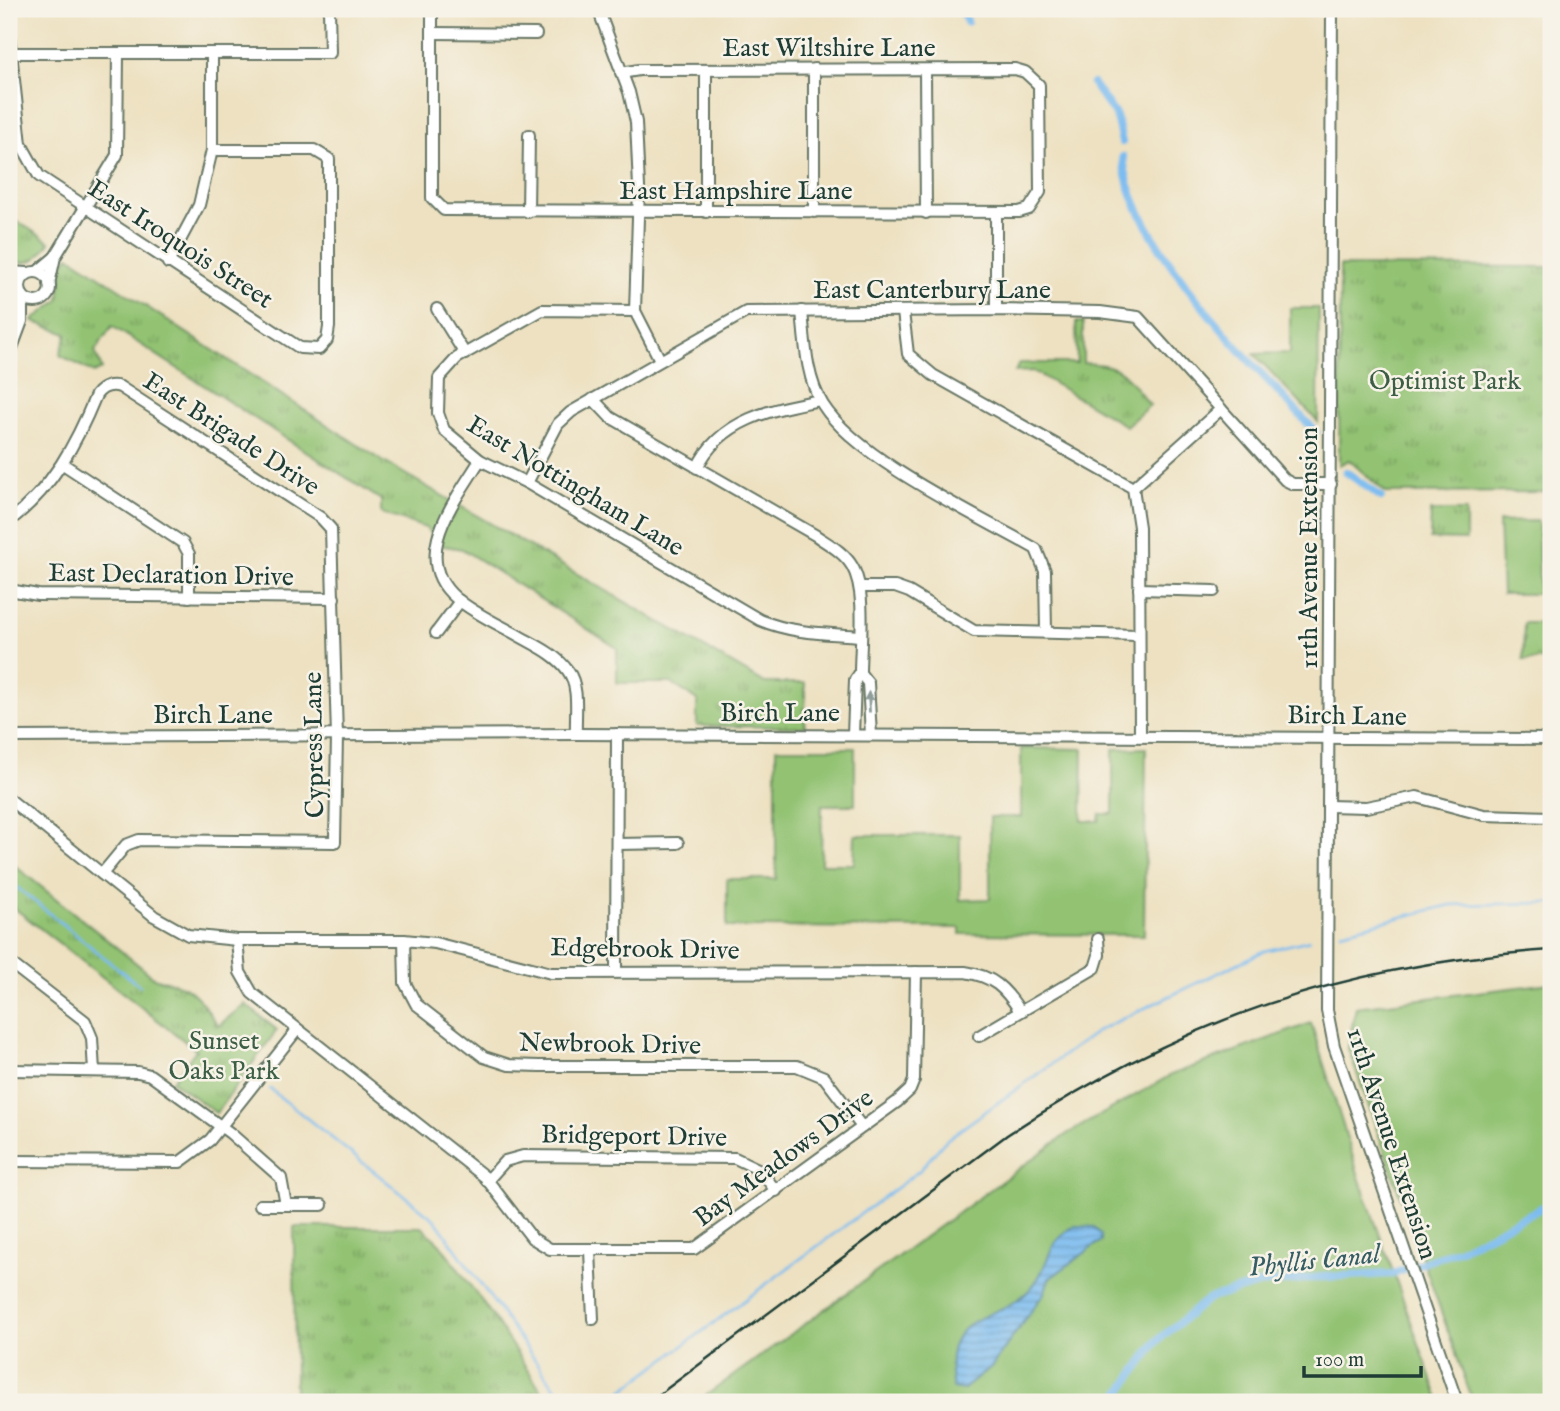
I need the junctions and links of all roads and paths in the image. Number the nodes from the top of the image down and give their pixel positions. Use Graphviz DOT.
graph roads {
  1 [pos="329,9"];
  2 [pos="432,9"];
  3 [pos="598,9"];
  4 [pos="1332,9"];
  5 [pos="432,33"];
  6 [pos="9,34"];
  7 [pos="536,34"];
  8 [pos="10,53"];
  9 [pos="118,53"];
  10 [pos="212,53"];
  11 [pos="814,69"];
  12 [pos="706,70"];
  13 [pos="925,70"];
  14 [pos="621,73"];
  15 [pos="529,135"];
  16 [pos="212,150"];
  17 [pos="86,209"];
  18 [pos="1029,209"];
  19 [pos="528,212"];
  20 [pos="638,212"];
  21 [pos="706,212"];
  22 [pos="814,212"];
  23 [pos="996,212"];
  24 [pos="926,213"];
  25 [pos="55,257"];
  26 [pos="168,263"];
  27 [pos="9,273"];
  28 [pos="33,273"];
  29 [pos="49,284"];
  30 [pos="21,291"];
  31 [pos="42,299"];
  32 [pos="437,309"];
  33 [pos="996,310"];
  34 [pos="635,311"];
  35 [pos="802,311"];
  36 [pos="903,312"];
  37 [pos="22,321"];
  38 [pos="465,354"];
  39 [pos="9,356"];
  40 [pos="660,360"];
  41 [pos="593,399"];
  42 [pos="820,400"];
  43 [pos="1221,409"];
  44 [pos="480,460"];
  45 [pos="63,464"];
  46 [pos="697,467"];
  47 [pos="527,483"];
  48 [pos="1331,484"];
  49 [pos="1133,488"];
  50 [pos="9,521"];
  51 [pos="329,526"];
  52 [pos="860,587"];
  53 [pos="1139,589"];
  54 [pos="9,590"];
  55 [pos="1214,591"];
  56 [pos="189,597"];
  57 [pos="334,598"];
  58 [pos="460,601"];
  59 [pos="1046,632"];
  60 [pos="436,633"];
  61 [pos="1139,635"];
  62 [pos="860,636"];
  63 [pos="860,673"];
  64 [pos="576,734"];
  65 [pos="617,734"];
  66 [pos="853,735"];
  67 [pos="871,735"];
  68 [pos="1140,736"];
  69 [pos="9,737"];
  70 [pos="337,737"];
  71 [pos="1330,737"];
  72 [pos="1551,739"];
  73 [pos="9,799"];
  74 [pos="1328,806"];
  75 [pos="1551,817"];
  76 [pos="678,843"];
  77 [pos="617,844"];
  78 [pos="102,874"];
  79 [pos="1098,939"];
  80 [pos="237,940"];
  81 [pos="404,940"];
  82 [pos="9,962"];
  83 [pos="616,972"];
  84 [pos="916,972"];
  85 [pos="1020,1011"];
  86 [pos="297,1030"];
  87 [pos="979,1036"];
  88 [pos="9,1070"];
  89 [pos="94,1071"];
  90 [pos="222,1126"];
  91 [pos="862,1128"];
  92 [pos="9,1161"];
  93 [pos="487,1181"];
  94 [pos="776,1191"];
  95 [pos="260,1205"];
  96 [pos="286,1205"];
  97 [pos="322,1205"];
  98 [pos="590,1250"];
  99 [pos="593,1319"];
  100 [pos="1457,1402"];
  1 -- 10 [label="street"];
  2 -- 5 [label="street"];
  3 -- 14 [label="street"];
  4 -- 48 [label="street, 11th Avenue Extension"];
  5 -- 7 [label="street"];
  5 -- 19 [label="street, East Hampshire Lane"];
  6 -- 8 [label="street"];
  8 -- 9 [label="street"];
  8 -- 17 [label="street, East Iroquois Street"];
  9 -- 10 [label="street"];
  9 -- 17 [label="street"];
  10 -- 16 [label="street"];
  11 -- 12 [label="street, East Wiltshire Lane"];
  11 -- 13 [label="street, East Wiltshire Lane"];
  11 -- 22 [label="street"];
  12 -- 14 [label="street, East Wiltshire Lane"];
  12 -- 21 [label="street"];
  13 -- 18 [label="street, East Wiltshire Lane"];
  13 -- 24 [label="street"];
  14 -- 20 [label="street"];
  15 -- 19 [label="street"];
  16 -- 26 [label="street"];
  16 -- 26 [label="street, East Iroquois Street"];
  17 -- 25 [label="street"];
  17 -- 26 [label="street, East Iroquois Street"];
  18 -- 23 [label="street, East Hampshire Lane"];
  19 -- 20 [label="street, East Hampshire Lane"];
  20 -- 21 [label="street, East Hampshire Lane"];
  20 -- 34 [label="street"];
  21 -- 22 [label="street, East Hampshire Lane"];
  22 -- 24 [label="street, East Hampshire Lane"];
  23 -- 24 [label="street, East Hampshire Lane"];
  23 -- 33 [label="street"];
  25 -- 28 [label="street"];
  25 -- 29 [label="street"];
  27 -- 28 [label="street"];
  27 -- 30 [label="street"];
  28 -- 29 [label="street"];
  28 -- 30 [label="street"];
  29 -- 31 [label="street"];
  30 -- 31 [label="street"];
  30 -- 37 [label="street"];
  31 -- 37 [label="street"];
  32 -- 38 [label="street"];
  33 -- 36 [label="street, East Canterbury Lane"];
  33 -- 43 [label="street, East Canterbury Lane"];
  34 -- 38 [label="street, East Nottingham Lane"];
  34 -- 40 [label="street"];
  35 -- 36 [label="street, East Canterbury Lane"];
  35 -- 40 [label="street, East Canterbury Lane"];
  35 -- 42 [label="street"];
  36 -- 49 [label="street"];
  37 -- 39 [label="street"];
  38 -- 44 [label="street, East Nottingham Lane"];
  40 -- 41 [label="street, East Canterbury Lane"];
  41 -- 46 [label="street"];
  41 -- 47 [label="street, East Canterbury Lane"];
  42 -- 46 [label="street"];
  42 -- 59 [label="street"];
  43 -- 48 [label="street, East Canterbury Lane"];
  43 -- 49 [label="street"];
  44 -- 47 [label="street, East Nottingham Lane"];
  44 -- 58 [label="street"];
  45 -- 50 [label="street"];
  45 -- 51 [label="street, East Brigade Drive"];
  45 -- 56 [label="street"];
  46 -- 52 [label="street"];
  47 -- 62 [label="street, East Nottingham Lane"];
  48 -- 71 [label="street, 11th Avenue Extension"];
  49 -- 53 [label="street"];
  51 -- 57 [label="street, Cypress Lane"];
  52 -- 59 [label="street"];
  52 -- 62 [label="street"];
  53 -- 55 [label="street"];
  53 -- 61 [label="street"];
  54 -- 56 [label="street, East Declaration Drive"];
  56 -- 57 [label="street, East Declaration Drive"];
  57 -- 70 [label="street, Cypress Lane"];
  58 -- 60 [label="street"];
  58 -- 64 [label="street"];
  59 -- 61 [label="street"];
  61 -- 68 [label="street"];
  62 -- 63 [label="street"];
  63 -- 66 [label="street"];
  67 -- 63 [label="street, one-way"];
  64 -- 65 [label="street, Birch Lane"];
  64 -- 70 [label="street, Birch Lane"];
  65 -- 66 [label="street, Birch Lane"];
  65 -- 77 [label="street"];
  66 -- 67 [label="street, Birch Lane"];
  67 -- 68 [label="street, Birch Lane"];
  68 -- 71 [label="street, Birch Lane"];
  69 -- 70 [label="street, Birch Lane"];
  70 -- 78 [label="street, Cypress Lane"];
  71 -- 72 [label="street, Birch Lane"];
  71 -- 74 [label="street, 11th Avenue Extension"];
  73 -- 78 [label="street, Edgebrook Drive"];
  74 -- 75 [label="street"];
  74 -- 100 [label="street, 11th Avenue Extension"];
  76 -- 77 [label="street"];
  77 -- 83 [label="street"];
  78 -- 80 [label="street, Edgebrook Drive"];
  79 -- 85 [label="street"];
  80 -- 81 [label="street, Edgebrook Drive"];
  80 -- 86 [label="street, Bay Meadows Drive"];
  81 -- 83 [label="street, Edgebrook Drive"];
  81 -- 91 [label="street, Newbrook Drive"];
  82 -- 89 [label="street"];
  83 -- 84 [label="street, Edgebrook Drive"];
  84 -- 85 [label="street, Edgebrook Drive"];
  84 -- 91 [label="street, Bay Meadows Drive"];
  85 -- 87 [label="street"];
  86 -- 90 [label="street"];
  86 -- 93 [label="street, Bay Meadows Drive"];
  88 -- 89 [label="street"];
  89 -- 90 [label="street"];
  90 -- 92 [label="street"];
  90 -- 96 [label="street"];
  91 -- 94 [label="street, Bay Meadows Drive"];
  93 -- 94 [label="street, Bridgeport Drive"];
  93 -- 98 [label="street, Bay Meadows Drive"];
  94 -- 98 [label="street, Bay Meadows Drive"];
  95 -- 96 [label="street"];
  96 -- 97 [label="street"];
  98 -- 99 [label="street"];
}
